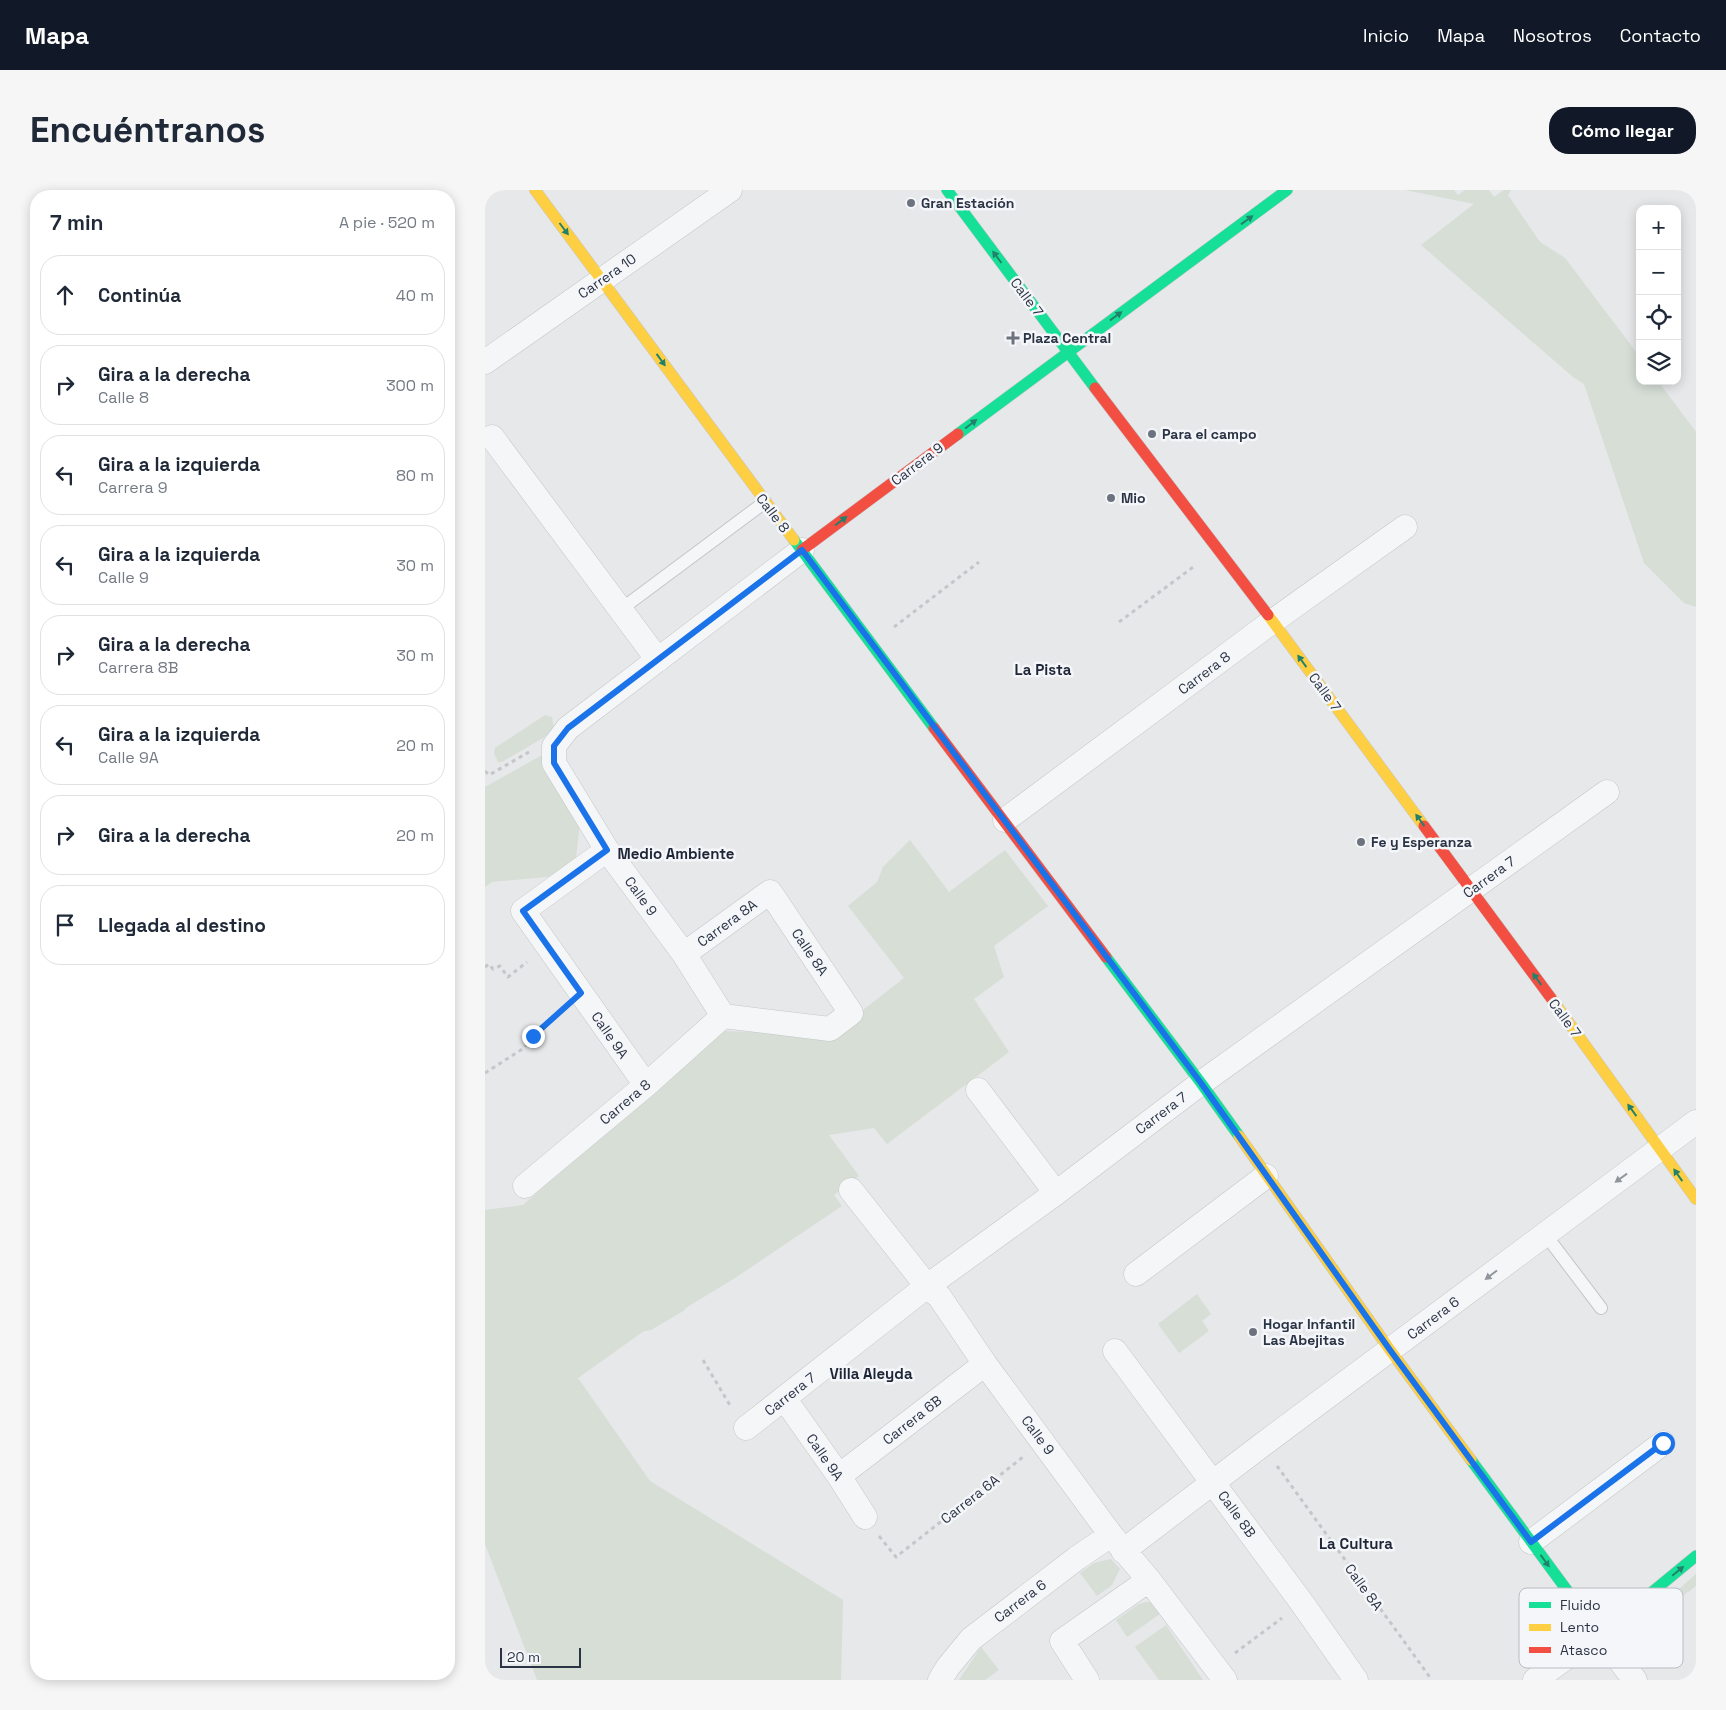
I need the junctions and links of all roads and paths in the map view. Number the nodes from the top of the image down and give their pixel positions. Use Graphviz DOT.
graph roads {
  1 [pos="535,190"];
  2 [pos="730,190"];
  3 [pos="947,190"];
  4 [pos="1287,190"];
  5 [pos="602,279"];
  6 [pos="1067,352"];
  7 [pos="485,362"];
  8 [pos="492,437"];
  9 [pos="765,502"];
  10 [pos="1405,527"];
  11 [pos="1218,548"];
  12 [pos="802,550"];
  13 [pos="979,562"];
  14 [pos="620,610"];
  15 [pos="1273,621"];
  16 [pos="1119,622"];
  17 [pos="872,644"];
  18 [pos="658,660"];
  19 [pos="554,746"];
  20 [pos="485,771"];
  21 [pos="1607,792"];
  22 [pos="1005,820"];
  23 [pos="607,850"];
  24 [pos="1472,890"];
  25 [pos="770,892"];
  26 [pos="547,946"];
  27 [pos="684,954"];
  28 [pos="485,967"];
  29 [pos="581,993"];
  30 [pos="723,1016"];
  31 [pos="485,1073"];
  32 [pos="1201,1083"];
  33 [pos="646,1085"];
  34 [pos="977,1090"];
  35 [pos="1696,1122"];
  36 [pos="1661,1150"];
  37 [pos="1266,1176"];
  38 [pos="525,1186"];
  39 [pos="851,1190"];
  40 [pos="1056,1193"];
  41 [pos="1696,1200"];
  42 [pos="1545,1234"];
  43 [pos="1136,1274"];
  44 [pos="926,1287"];
  45 [pos="1601,1308"];
  46 [pos="1390,1350"];
  47 [pos="1115,1351"];
  48 [pos="703,1360"];
  49 [pos="985,1364"];
  50 [pos="784,1398"];
  51 [pos="746,1428"];
  52 [pos="1043,1441"];
  53 [pos="1663,1443"];
  54 [pos="1262,1445"];
  55 [pos="839,1476"];
  56 [pos="1214,1482"];
  57 [pos="865,1517"];
  58 [pos="1531,1542"];
  59 [pos="1117,1543"];
  60 [pos="1696,1556"];
  61 [pos="896,1557"];
  62 [pos="1149,1580"];
  63 [pos="1565,1588"];
  64 [pos="1657,1588"];
  65 [pos="1302,1603"];
  66 [pos="1552,1668"];
  67 [pos="1625,1668"];
  68 [pos="1220,1674"];
  69 [pos="940,1680"];
  70 [pos="1087,1680"];
  71 [pos="1356,1680"];
  72 [pos="1432,1680"];
  73 [pos="1535,1680"];
  74 [pos="1635,1680"];
  1 -- 5 [label="main road, Calle 8, one-way"];
  2 -- 5 [label="street, Carrera 10"];
  6 -- 3 [label="main road, Calle 7, one-way"];
  6 -- 4 [label="main road, Carrera 9, one-way"];
  5 -- 7 [label="street, Carrera 10"];
  5 -- 9 [label="main road, Calle 8, one-way"];
  6 -- 11 [label="main road, Calle 7"];
  12 -- 6 [label="main road, Carrera 9, one-way"];
  8 -- 14 [label="street"];
  9 -- 12 [label="main road, Calle 8"];
  9 -- 14 [label="lane"];
  10 -- 15 [label="street, Carrera 8"];
  11 -- 15 [label="main road, Calle 7"];
  11 -- 16 [label="path"];
  12 -- 17 [label="main road, Calle 8"];
  12 -- 18 [label="street, Carrera 9"];
  13 -- 17 [label="path"];
  14 -- 18 [label="street"];
  15 -- 22 [label="street, Carrera 8"];
  24 -- 15 [label="main road, Calle 7, one-way"];
  17 -- 22 [label="main road, Calle 8"];
  18 -- 19 [label="street, Carrera 9"];
  19 -- 20 [label="path"];
  19 -- 23 [label="street, Calle 9"];
  21 -- 24 [label="street, Carrera 7"];
  22 -- 32 [label="main road, Calle 8"];
  23 -- 26 [label="street, Calle 9A"];
  23 -- 27 [label="street, Calle 9"];
  24 -- 32 [label="street, Carrera 7"];
  36 -- 24 [label="main road, Calle 7, one-way"];
  25 -- 27 [label="street, Carrera 8A"];
  25 -- 30 [label="street, Calle 8A"];
  26 -- 28 [label="path"];
  26 -- 29 [label="street, Calle 9A"];
  27 -- 30 [label="street, Calle 9"];
  29 -- 31 [label="path"];
  29 -- 33 [label="street, Calle 9A"];
  30 -- 33 [label="street, Carrera 8"];
  32 -- 37 [label="main road, Calle 8"];
  32 -- 40 [label="street, Carrera 7"];
  33 -- 38 [label="street, Carrera 8"];
  34 -- 40 [label="street"];
  35 -- 36 [label="street, Carrera 6"];
  41 -- 36 [label="main road, Calle 7, one-way"];
  36 -- 42 [label="street, Carrera 6, one-way"];
  37 -- 43 [label="street"];
  37 -- 46 [label="main road, Calle 8"];
  39 -- 44 [label="street, Calle 9"];
  40 -- 44 [label="street, Carrera 7"];
  42 -- 45 [label="lane"];
  42 -- 46 [label="street, Carrera 6, one-way"];
  44 -- 49 [label="street, Calle 9"];
  44 -- 50 [label="street, Carrera 7"];
  46 -- 54 [label="street, Carrera 6"];
  46 -- 58 [label="main road, Calle 8"];
  47 -- 56 [label="street, Calle 8B"];
  48 -- 51 [label="path"];
  49 -- 52 [label="street, Calle 9"];
  49 -- 55 [label="street, Carrera 6B"];
  50 -- 51 [label="street, Carrera 7"];
  50 -- 55 [label="street, Calle 9A"];
  52 -- 59 [label="street, Calle 9"];
  52 -- 61 [label="path, Carrera 6A"];
  53 -- 58 [label="street"];
  54 -- 56 [label="street, Carrera 6"];
  54 -- 72 [label="path, Calle 8A"];
  55 -- 57 [label="street, Calle 9A"];
  56 -- 59 [label="street, Carrera 6"];
  56 -- 65 [label="street, Calle 8B"];
  58 -- 63 [label="main road, Calle 8, one-way"];
  59 -- 62 [label="street, Calle 9"];
  59 -- 69 [label="street, Carrera 6"];
  64 -- 60 [label="main road, one-way"];
  62 -- 68 [label="street, Calle 9"];
  62 -- 70 [label="street"];
  65 -- 68 [label="path"];
  65 -- 71 [label="street, Calle 8B"];
  66 -- 73 [label="street"];
  67 -- 74 [label="street, Calle 8"];
}
